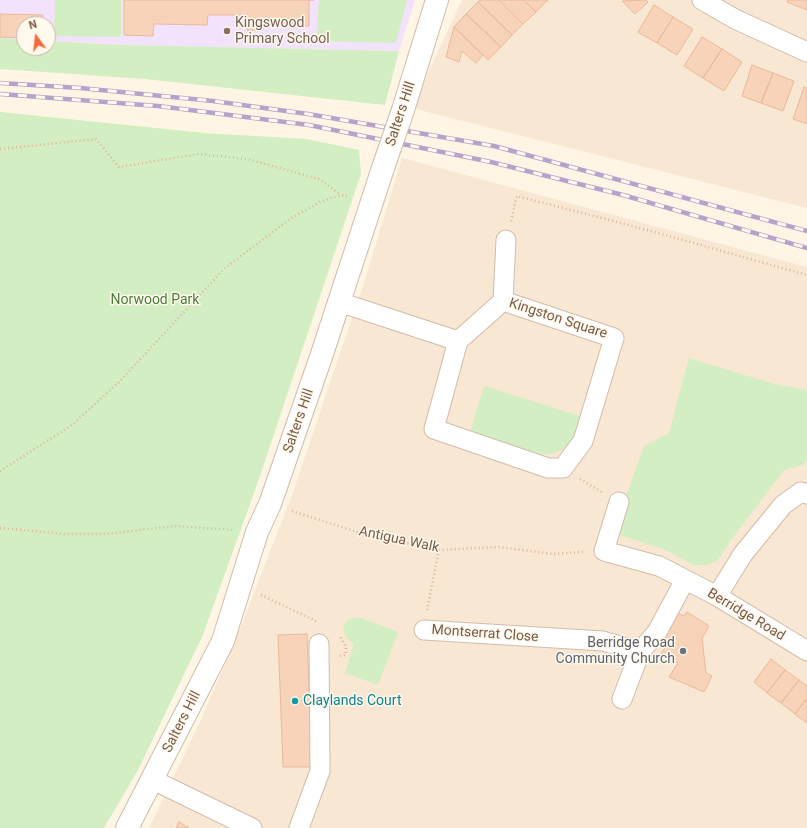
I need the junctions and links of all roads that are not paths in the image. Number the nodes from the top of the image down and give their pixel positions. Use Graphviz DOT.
graph roads {
  1 [pos="437,0"];
  2 [pos="702,0"];
  3 [pos="807,52"];
  4 [pos="506,240"];
  5 [pos="503,301"];
  6 [pos="339,302"];
  7 [pos="458,341"];
  8 [pos="807,494"];
  9 [pos="619,502"];
  10 [pos="685,580"];
  11 [pos="717,596"];
  12 [pos="424,630"];
  13 [pos="319,644"];
  14 [pos="807,651"];
  15 [pos="640,652"];
  16 [pos="622,699"];
  17 [pos="153,780"];
  18 [pos="127,828"];
  19 [pos="252,828"];
  20 [pos="300,828"];
  1 -- 6 [label="street, Salters Hill, bridge"];
  2 -- 3 [label="street"];
  4 -- 5 [label="street"];
  5 -- 7 [label="street, Kingston Square"];
  5 -- 7 [label="street, Kingston Square"];
  6 -- 7 [label="street"];
  6 -- 17 [label="street, Salters Hill"];
  8 -- 11 [label="street"];
  9 -- 10 [label="street"];
  10 -- 11 [label="street, Berridge Road"];
  10 -- 15 [label="street"];
  11 -- 14 [label="street, Berridge Road"];
  12 -- 15 [label="street, Montserrat Close"];
  13 -- 20 [label="street"];
  15 -- 16 [label="street"];
  17 -- 18 [label="street, Salters Hill"];
  17 -- 19 [label="street"];
}
